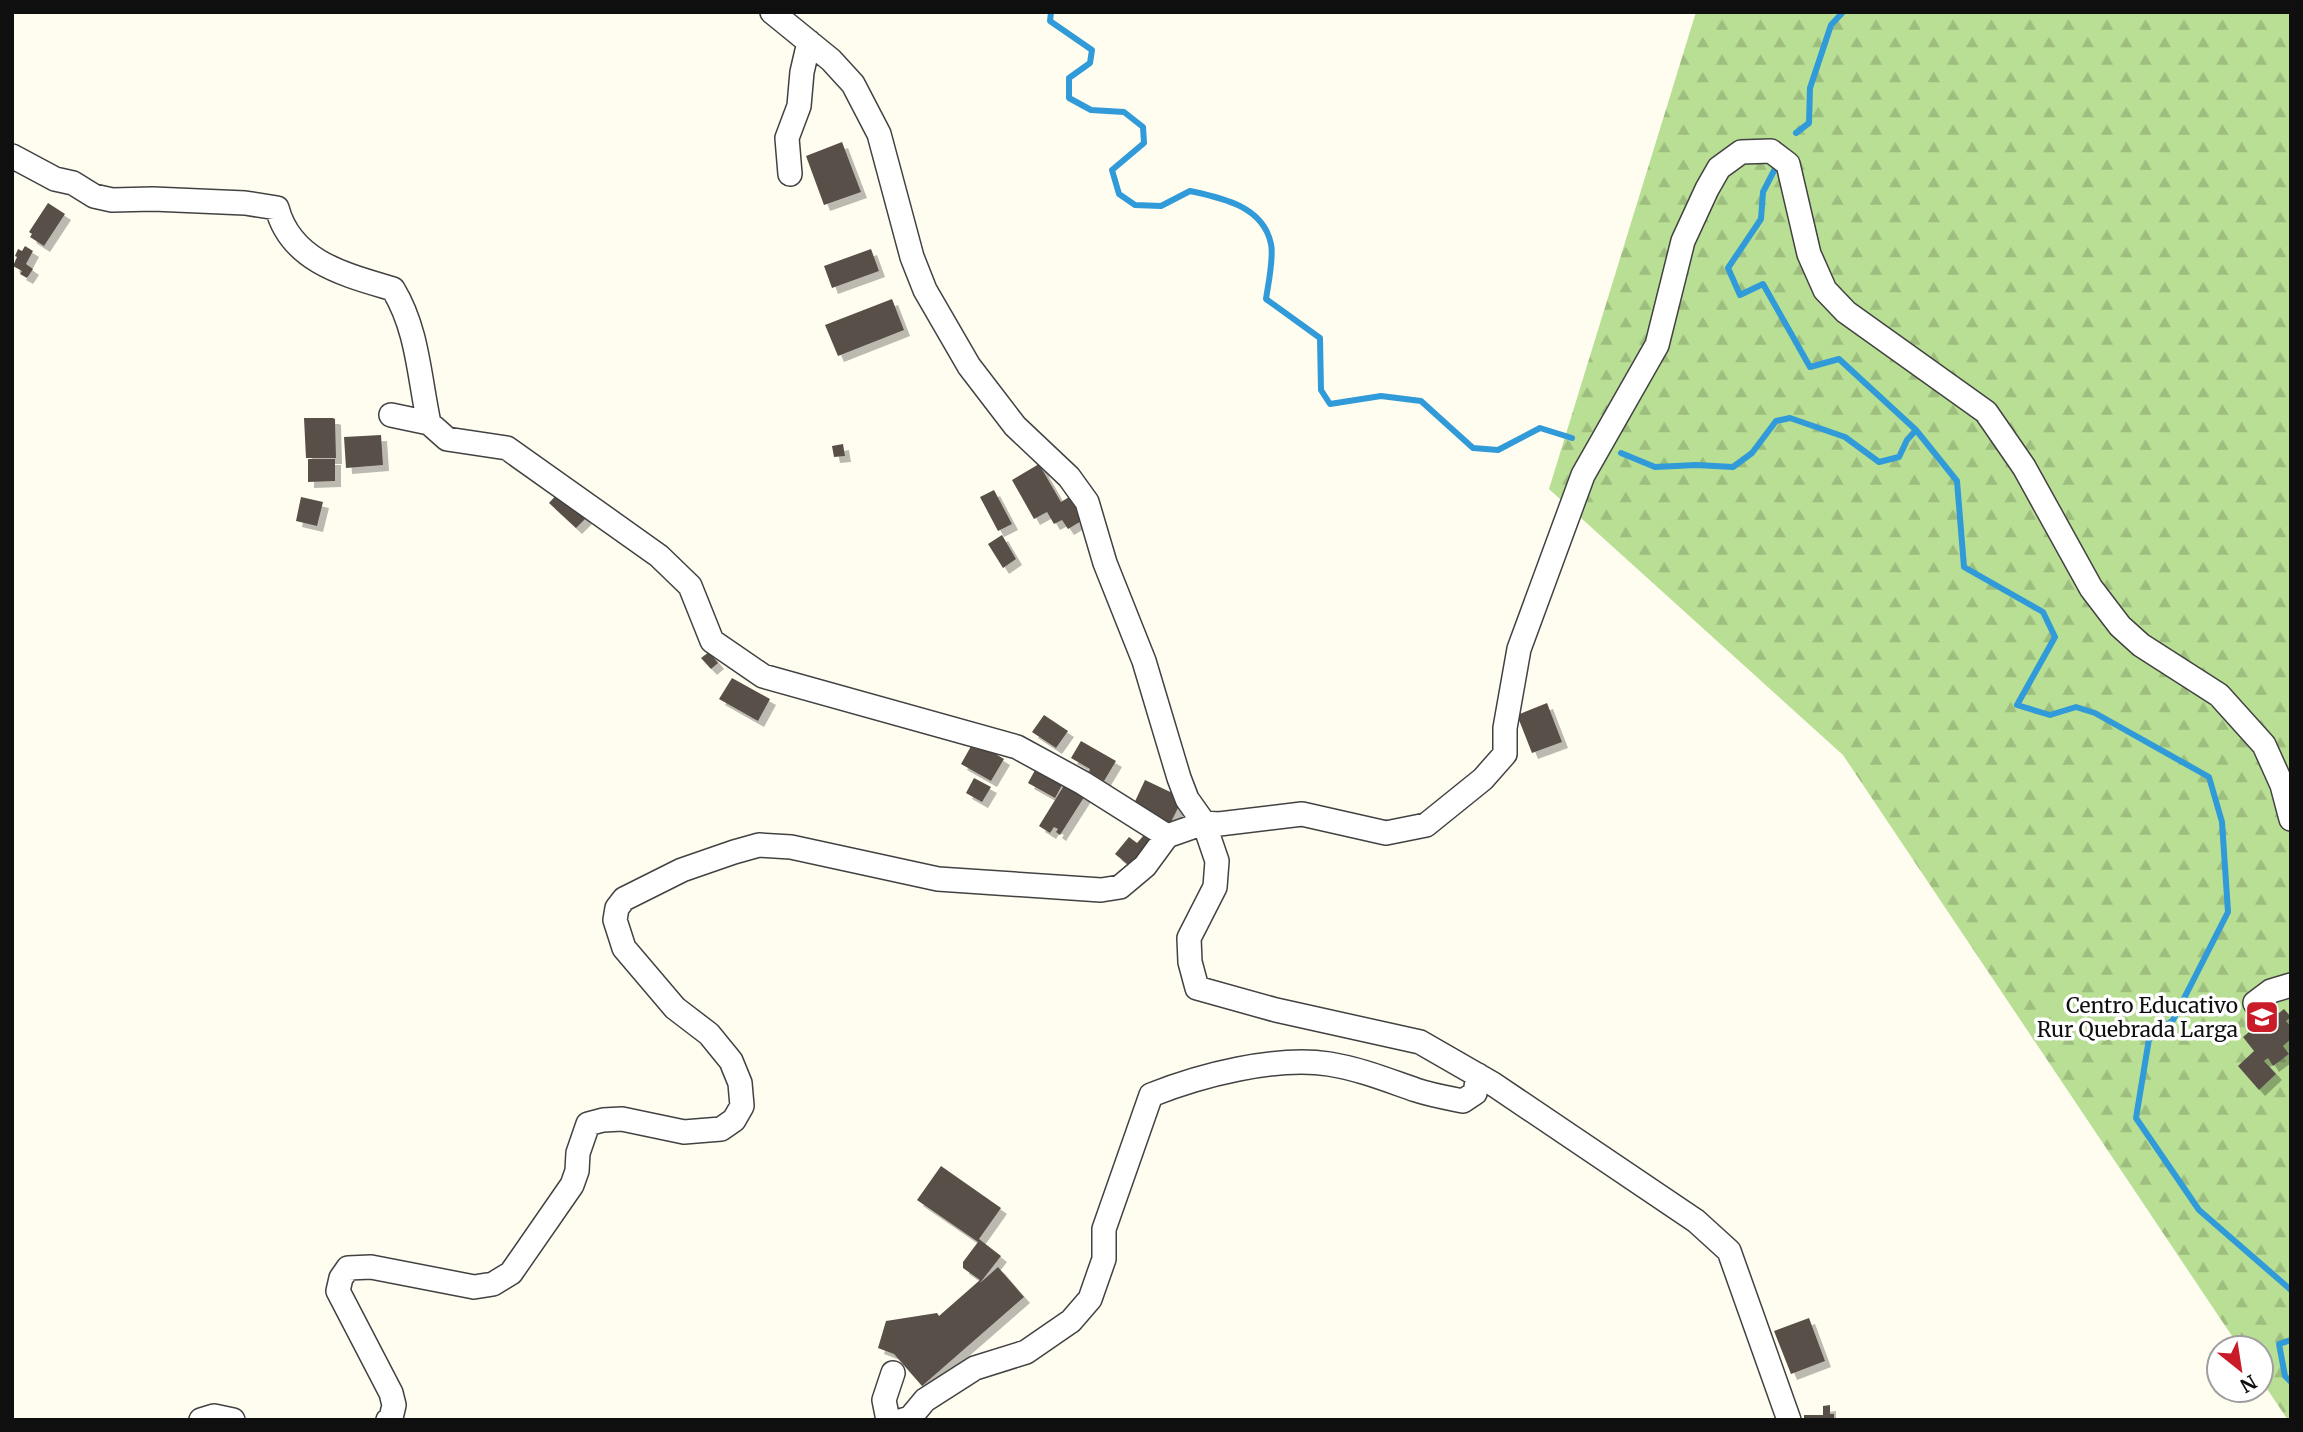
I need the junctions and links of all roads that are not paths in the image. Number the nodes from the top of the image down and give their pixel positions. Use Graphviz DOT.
graph roads {
  1 [pos="772,12"];
  2 [pos="809,42"];
  3 [pos="12,156"];
  4 [pos="790,174"];
  5 [pos="391,415"];
  6 [pos="429,423"];
  7 [pos="2291,819"];
  8 [pos="1204,823"];
  9 [pos="1167,836"];
  10 [pos="2291,985"];
  11 [pos="2263,1014"];
  12 [pos="1478,1075"];
  13 [pos="893,1373"];
  14 [pos="201,1420"];
  15 [pos="233,1420"];
  16 [pos="388,1420"];
  17 [pos="888,1420"];
  18 [pos="903,1420"];
  19 [pos="1789,1420"];
  1 -- 2 [label="street"];
  2 -- 4 [label="street"];
  2 -- 8 [label="street"];
  3 -- 6 [label="street"];
  5 -- 6 [label="street"];
  6 -- 9 [label="street"];
  7 -- 8 [label="street"];
  8 -- 9 [label="street"];
  8 -- 12 [label="street"];
  9 -- 16 [label="street"];
  10 -- 11 [label="street"];
  12 -- 18 [label="street"];
  12 -- 19 [label="street"];
  13 -- 17 [label="street"];
  14 -- 15 [label="street"];
}
